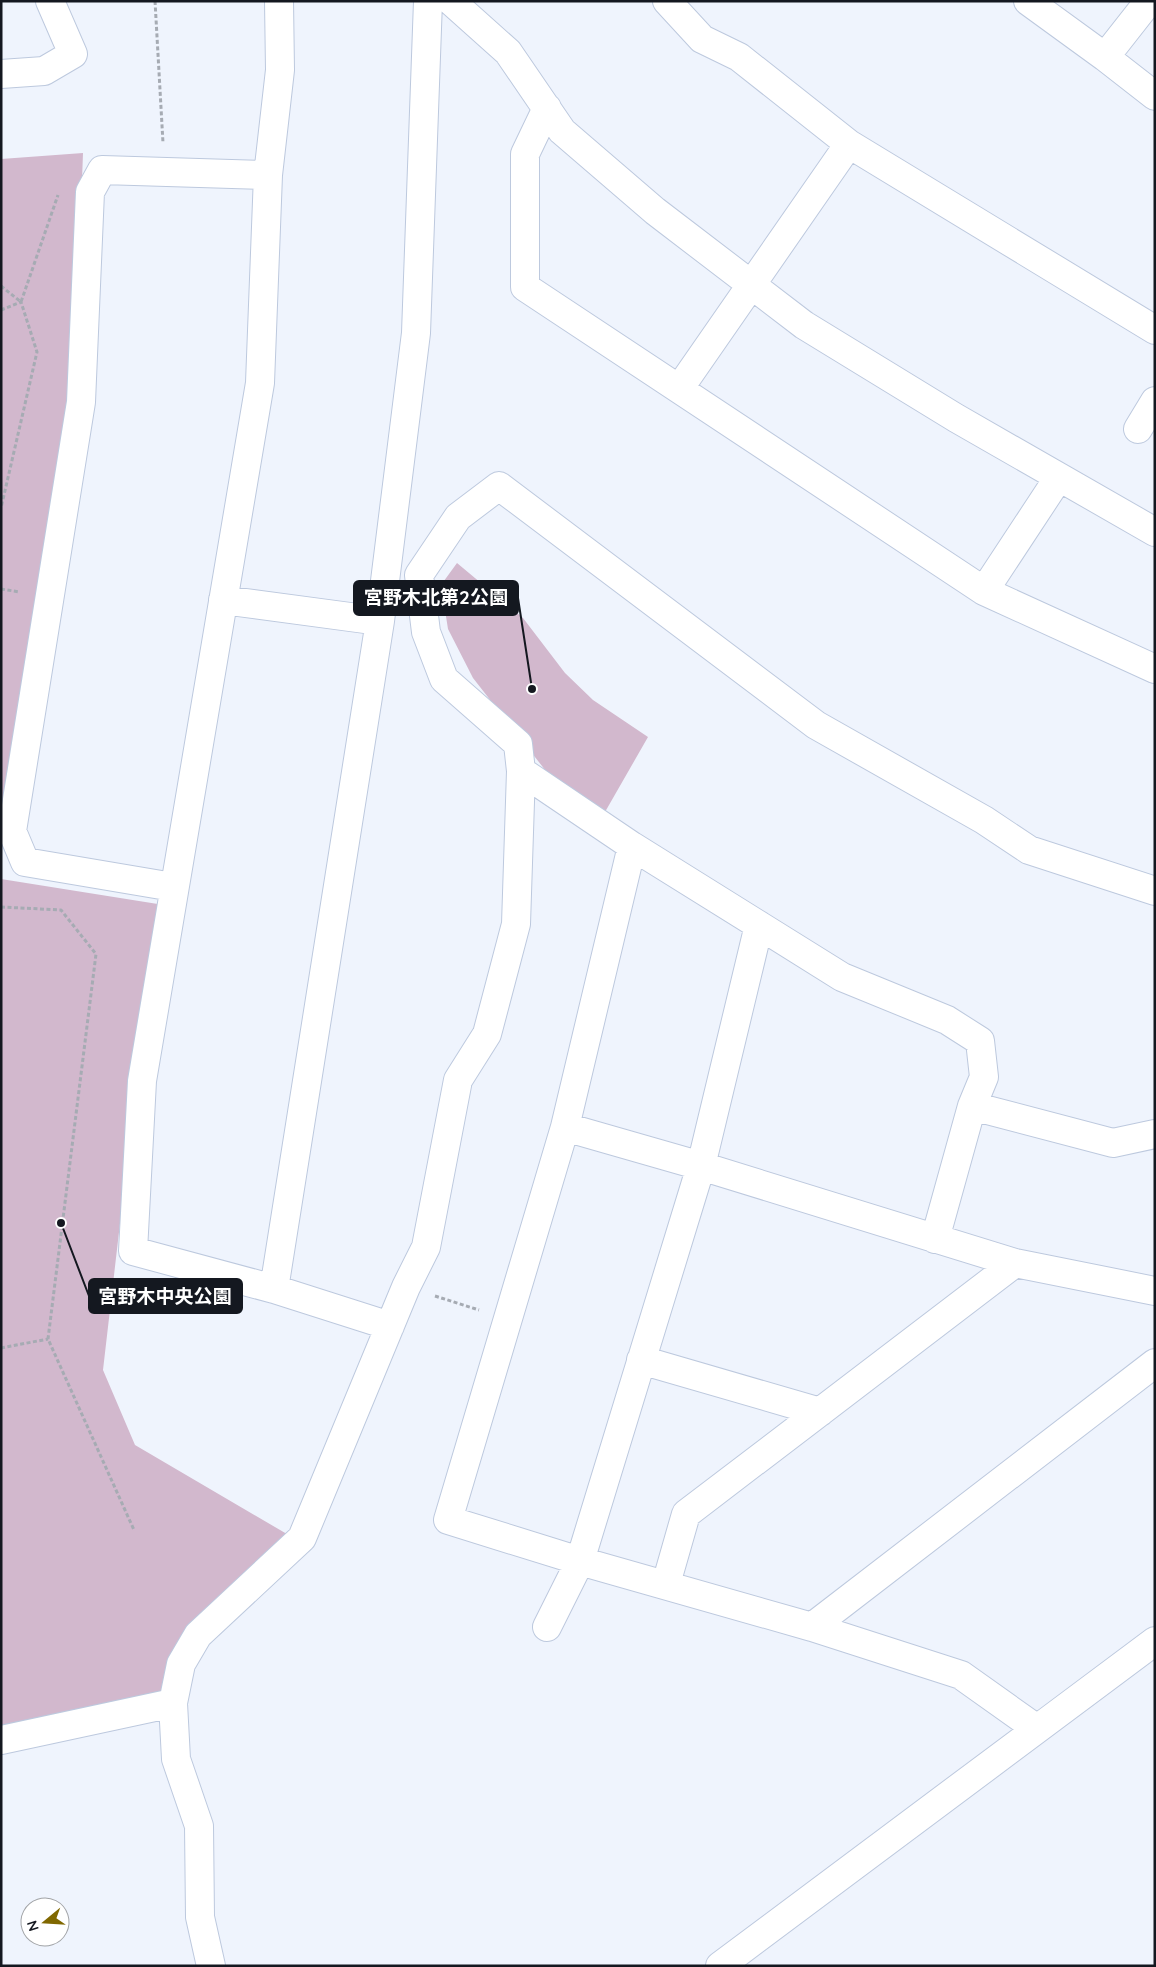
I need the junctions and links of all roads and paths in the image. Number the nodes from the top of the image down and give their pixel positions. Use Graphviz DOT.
graph roads {
  1 [pos="50,1"];
  2 [pos="155,1"];
  3 [pos="279,1"];
  4 [pos="428,1"];
  5 [pos="451,1"];
  6 [pos="667,1"];
  7 [pos="1028,1"];
  8 [pos="1149,1"];
  9 [pos="1105,57"];
  10 [pos="1,74"];
  11 [pos="1155,96"];
  12 [pos="547,108"];
  13 [pos="849,144"];
  14 [pos="164,149"];
  15 [pos="268,175"];
  16 [pos="60,191"];
  17 [pos="751,283"];
  18 [pos="1,286"];
  19 [pos="21,302"];
  20 [pos="1,310"];
  21 [pos="1155,330"];
  22 [pos="678,389"];
  23 [pos="1155,400"];
  24 [pos="1138,429"];
  25 [pos="1059,477"];
  26 [pos="1,508"];
  27 [pos="1155,532"];
  28 [pos="984,591"];
  29 [pos="222,600"];
  30 [pos="380,621"];
  31 [pos="1155,669"];
  32 [pos="521,771"];
  33 [pos="632,846"];
  34 [pos="173,887"];
  35 [pos="1155,890"];
  36 [pos="1,908"];
  37 [pos="759,925"];
  38 [pos="972,1106"];
  39 [pos="565,1127"];
  40 [pos="1155,1134"];
  41 [pos="701,1166"];
  42 [pos="935,1239"];
  43 [pos="1015,1263"];
  44 [pos="406,1287"];
  45 [pos="274,1289"];
  46 [pos="1155,1291"];
  47 [pos="508,1319"];
  48 [pos="390,1326"];
  49 [pos="48,1339"];
  50 [pos="1,1348"];
  51 [pos="642,1360"];
  52 [pos="1155,1363"];
  53 [pos="820,1412"];
  54 [pos="134,1530"];
  55 [pos="580,1561"];
  56 [pos="666,1584"];
  57 [pos="547,1627"];
  58 [pos="812,1627"];
  59 [pos="1155,1641"];
  60 [pos="172,1704"];
  61 [pos="1036,1730"];
  62 [pos="1,1740"];
  63 [pos="211,1966"];
  64 [pos="720,1966"];
  1 -- 10 [label="street"];
  2 -- 14 [label="path"];
  3 -- 15 [label="street"];
  4 -- 30 [label="street"];
  5 -- 12 [label="street"];
  6 -- 13 [label="street"];
  7 -- 9 [label="street"];
  8 -- 9 [label="street"];
  9 -- 11 [label="street"];
  12 -- 17 [label="street"];
  12 -- 22 [label="street"];
  13 -- 17 [label="street"];
  13 -- 21 [label="street"];
  15 -- 29 [label="street"];
  15 -- 34 [label="street"];
  16 -- 19 [label="path"];
  17 -- 22 [label="street"];
  17 -- 25 [label="street"];
  18 -- 19 [label="path"];
  19 -- 20 [label="path"];
  19 -- 26 [label="path"];
  22 -- 28 [label="street"];
  23 -- 24 [label="street"];
  25 -- 27 [label="street"];
  25 -- 28 [label="street"];
  28 -- 31 [label="street"];
  29 -- 30 [label="street"];
  29 -- 34 [label="street"];
  30 -- 45 [label="street"];
  32 -- 33 [label="street"];
  32 -- 35 [label="street"];
  32 -- 44 [label="street"];
  33 -- 37 [label="street"];
  33 -- 39 [label="street"];
  34 -- 45 [label="street"];
  36 -- 49 [label="path"];
  37 -- 38 [label="street"];
  37 -- 41 [label="street"];
  38 -- 40 [label="street"];
  38 -- 42 [label="street"];
  39 -- 41 [label="street"];
  39 -- 47 [label="street"];
  41 -- 42 [label="street"];
  41 -- 51 [label="street"];
  42 -- 43 [label="street"];
  43 -- 46 [label="street"];
  43 -- 53 [label="street"];
  44 -- 47 [label="path"];
  44 -- 48 [label="street"];
  45 -- 48 [label="street"];
  47 -- 55 [label="street"];
  48 -- 60 [label="street"];
  49 -- 50 [label="path"];
  49 -- 54 [label="path"];
  51 -- 53 [label="street"];
  51 -- 55 [label="street"];
  52 -- 58 [label="street"];
  53 -- 56 [label="street"];
  55 -- 56 [label="street"];
  55 -- 57 [label="street"];
  56 -- 58 [label="street"];
  58 -- 61 [label="street"];
  59 -- 61 [label="street"];
  60 -- 62 [label="street"];
  60 -- 63 [label="street"];
  61 -- 64 [label="street"];
}
